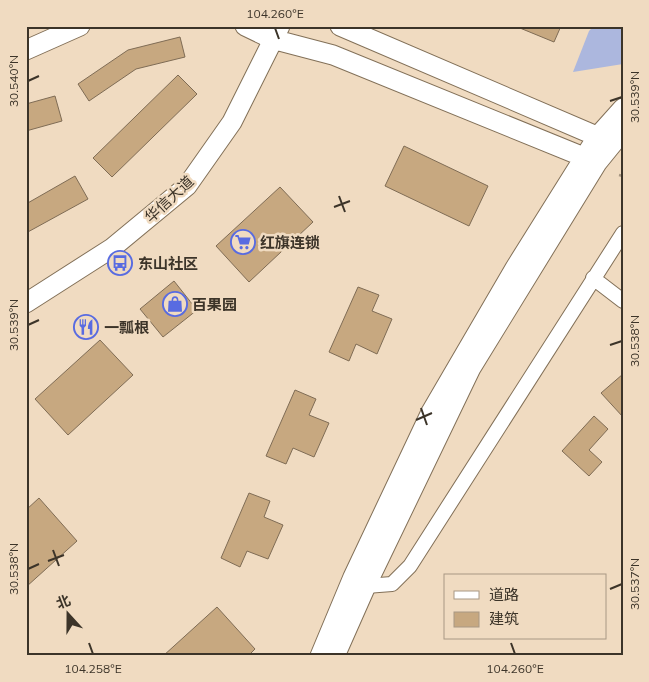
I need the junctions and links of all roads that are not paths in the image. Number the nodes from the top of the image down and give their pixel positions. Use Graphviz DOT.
graph roads {
  1 [pos="80,26"];
  2 [pos="245,26"];
  3 [pos="340,26"];
  4 [pos="276,33"];
  5 [pos="26,50"];
  6 [pos="623,108"];
  7 [pos="610,137"];
  8 [pos="590,160"];
  9 [pos="623,233"];
  10 [pos="593,278"];
  11 [pos="623,301"];
  12 [pos="26,303"];
  13 [pos="366,586"];
  14 [pos="320,656"];
  15 [pos="335,656"];
  1 -- 5 [label="street"];
  2 -- 4 [label="street"];
  3 -- 7 [label="street"];
  4 -- 8 [label="street"];
  4 -- 12 [label="street, 华信大道"];
  6 -- 7 [label="street"];
  7 -- 8 [label="street"];
  8 -- 13 [label="street"];
  8 -- 14 [label="street"];
  9 -- 10 [label="street"];
  10 -- 11 [label="street"];
  10 -- 13 [label="street"];
  13 -- 15 [label="street"];
}
